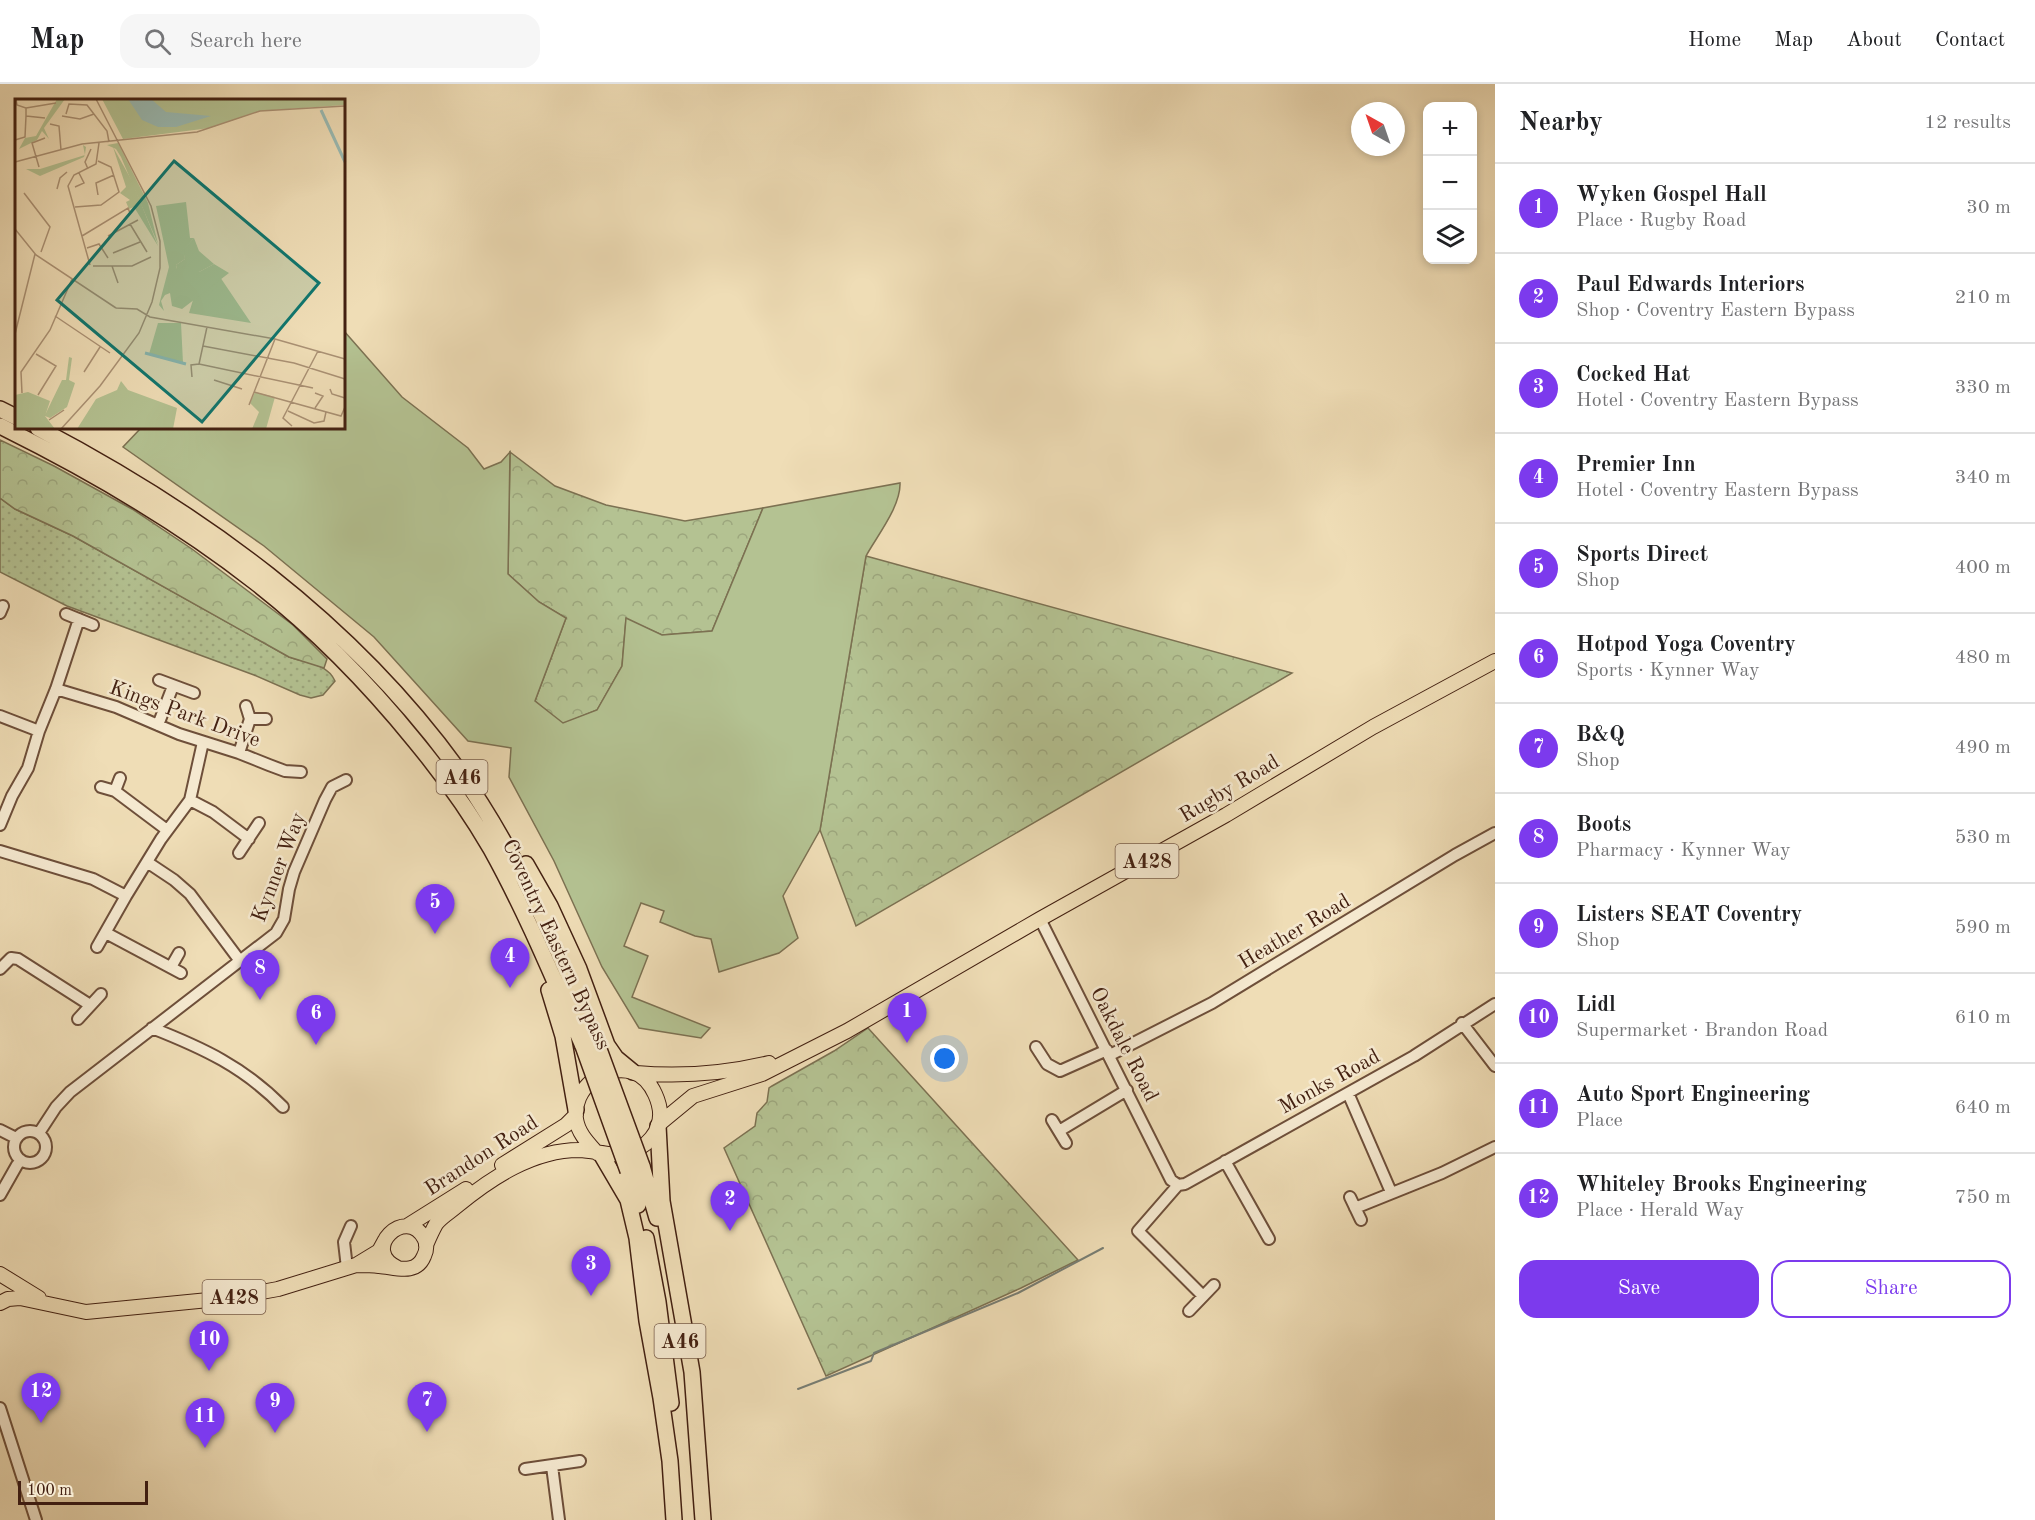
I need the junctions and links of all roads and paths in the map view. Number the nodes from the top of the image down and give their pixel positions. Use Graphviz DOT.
graph roads {
  1 [pos="0,409"];
  2 [pos="15,416"];
  3 [pos="0,426"];
  4 [pos="40,429"];
  5 [pos="257,564"];
  6 [pos="271,595"];
  7 [pos="66,614"];
  8 [pos="79,619"];
  9 [pos="93,625"];
  10 [pos="1495,661"];
  11 [pos="159,680"];
  12 [pos="173,686"];
  13 [pos="56,689"];
  14 [pos="194,693"];
  15 [pos="246,706"];
  16 [pos="0,716"];
  17 [pos="250,719"];
  18 [pos="266,719"];
  19 [pos="158,725"];
  20 [pos="39,731"];
  21 [pos="203,742"];
  22 [pos="239,753"];
  23 [pos="301,772"];
  24 [pos="120,778"];
  25 [pos="346,780"];
  26 [pos="101,788"];
  27 [pos="115,791"];
  28 [pos="190,800"];
  29 [pos="259,823"];
  30 [pos="0,825"];
  31 [pos="167,830"];
  32 [pos="1495,833"];
  33 [pos="249,839"];
  34 [pos="0,851"];
  35 [pos="238,853"];
  36 [pos="147,862"];
  37 [pos="126,896"];
  38 [pos="1040,919"];
  39 [pos="106,933"];
  40 [pos="97,947"];
  41 [pos="179,953"];
  42 [pos="240,961"];
  43 [pos="171,967"];
  44 [pos="0,969"];
  45 [pos="181,974"];
  46 [pos="101,994"];
  47 [pos="1495,1004"];
  48 [pos="90,1005"];
  49 [pos="78,1019"];
  50 [pos="1462,1023"];
  51 [pos="152,1028"];
  52 [pos="590,1043"];
  53 [pos="1036,1047"];
  54 [pos="1108,1052"];
  55 [pos="797,1057"];
  56 [pos="1495,1066"];
  57 [pos="634,1073"];
  58 [pos="1127,1090"];
  59 [pos="1348,1094"];
  60 [pos="283,1107"];
  61 [pos="576,1112"];
  62 [pos="1052,1120"];
  63 [pos="659,1125"];
  64 [pos="0,1130"];
  65 [pos="1059,1131"];
  66 [pos="39,1133"];
  67 [pos="16,1138"];
  68 [pos="1065,1143"];
  69 [pos="1495,1147"];
  70 [pos="599,1154"];
  71 [pos="21,1160"];
  72 [pos="1225,1161"];
  73 [pos="635,1169"];
  74 [pos="1178,1185"];
  75 [pos="1391,1192"];
  76 [pos="0,1195"];
  77 [pos="1360,1220"];
  78 [pos="351,1226"];
  79 [pos="407,1226"];
  80 [pos="1269,1239"];
  81 [pos="385,1240"];
  82 [pos="426,1245"];
  83 [pos="351,1267"];
  84 [pos="398,1268"];
  85 [pos="0,1275"];
  86 [pos="1214,1285"];
  87 [pos="1203,1296"];
  88 [pos="0,1302"];
  89 [pos="46,1302"];
  90 [pos="1189,1311"];
  91 [pos="0,1408"];
  92 [pos="580,1461"];
  93 [pos="552,1466"];
  94 [pos="525,1469"];
  95 [pos="36,1520"];
  96 [pos="560,1520"];
  97 [pos="674,1520"];
  98 [pos="682,1520"];
  99 [pos="697,1520"];
  100 [pos="703,1520"];
  1 -- 2 [label="highway"];
  3 -- 6 [label="highway, Coventry Eastern Bypass / A46"];
  4 -- 5 [label="highway, Coventry Eastern Bypass / A46"];
  5 -- 52 [label="highway, Coventry Eastern Bypass / A46"];
  5 -- 57 [label="highway"];
  6 -- 52 [label="highway, Coventry Eastern Bypass / A46"];
  6 -- 61 [label="highway"];
  7 -- 8 [label="street"];
  8 -- 9 [label="street"];
  8 -- 13 [label="street"];
  10 -- 38 [label="main road, Rugby Road / A428"];
  11 -- 12 [label="street"];
  12 -- 14 [label="street"];
  12 -- 19 [label="street"];
  13 -- 19 [label="street, Kings Park Drive"];
  13 -- 20 [label="street"];
  15 -- 17 [label="street"];
  16 -- 20 [label="street"];
  17 -- 18 [label="street"];
  17 -- 22 [label="street"];
  19 -- 21 [label="street, Kings Park Drive"];
  20 -- 30 [label="street"];
  21 -- 22 [label="street, Kings Park Drive"];
  21 -- 28 [label="street"];
  22 -- 23 [label="street, Kings Park Drive"];
  24 -- 27 [label="street"];
  25 -- 42 [label="street, Kynner Way"];
  26 -- 27 [label="street"];
  27 -- 31 [label="street"];
  28 -- 31 [label="street"];
  28 -- 33 [label="street"];
  29 -- 33 [label="street"];
  31 -- 36 [label="street"];
  32 -- 54 [label="street, Heather Road"];
  33 -- 35 [label="street"];
  34 -- 37 [label="street"];
  36 -- 37 [label="street"];
  36 -- 42 [label="street"];
  37 -- 39 [label="street"];
  38 -- 54 [label="street, Oakdale Road"];
  38 -- 55 [label="main road, Rugby Road / A428"];
  39 -- 40 [label="street"];
  39 -- 43 [label="street"];
  41 -- 43 [label="street"];
  42 -- 51 [label="street, Kynner Way"];
  43 -- 45 [label="street"];
  44 -- 48 [label="street"];
  46 -- 48 [label="street"];
  47 -- 50 [label="street, Monks Road"];
  48 -- 49 [label="street"];
  50 -- 56 [label="street"];
  50 -- 59 [label="street, Monks Road"];
  51 -- 60 [label="street"];
  51 -- 66 [label="street, Kynner Way"];
  52 -- 73 [label="highway, Coventry Eastern Bypass / A46, bridge"];
  53 -- 54 [label="street, Heather Road"];
  54 -- 58 [label="street, Oakdale Road"];
  55 -- 57 [label="main road, Rugby Road / A428"];
  55 -- 63 [label="main road, Rugby Road / A428"];
  57 -- 61 [label="main road"];
  57 -- 63 [label="main road"];
  58 -- 65 [label="street"];
  58 -- 74 [label="street, Oakdale Road"];
  59 -- 72 [label="street, Monks Road"];
  59 -- 75 [label="street"];
  61 -- 70 [label="main road"];
  61 -- 79 [label="main road, Brandon Road"];
  62 -- 65 [label="street"];
  63 -- 70 [label="main road"];
  63 -- 100 [label="highway"];
  64 -- 67 [label="street"];
  65 -- 68 [label="street"];
  66 -- 67 [label="street"];
  66 -- 71 [label="street"];
  67 -- 71 [label="street"];
  69 -- 75 [label="street"];
  70 -- 82 [label="main road, Brandon Road"];
  70 -- 97 [label="highway"];
  71 -- 76 [label="street"];
  72 -- 74 [label="street, Monks Road"];
  72 -- 80 [label="street"];
  73 -- 98 [label="highway, Coventry Eastern Bypass / A46"];
  73 -- 99 [label="highway, Coventry Eastern Bypass / A46"];
  74 -- 87 [label="street"];
  75 -- 77 [label="street"];
  78 -- 83 [label="street"];
  79 -- 81 [label="main road"];
  79 -- 82 [label="main road"];
  81 -- 83 [label="main road, A428"];
  81 -- 84 [label="main road"];
  82 -- 84 [label="main road"];
  83 -- 84 [label="main road, A428"];
  83 -- 89 [label="main road, A428"];
  85 -- 88 [label="main road"];
  85 -- 89 [label="main road, A428"];
  86 -- 87 [label="street"];
  87 -- 90 [label="street"];
  88 -- 89 [label="main road, A428"];
  91 -- 95 [label="street"];
  92 -- 93 [label="street"];
  93 -- 94 [label="street"];
  93 -- 96 [label="street"];
}
